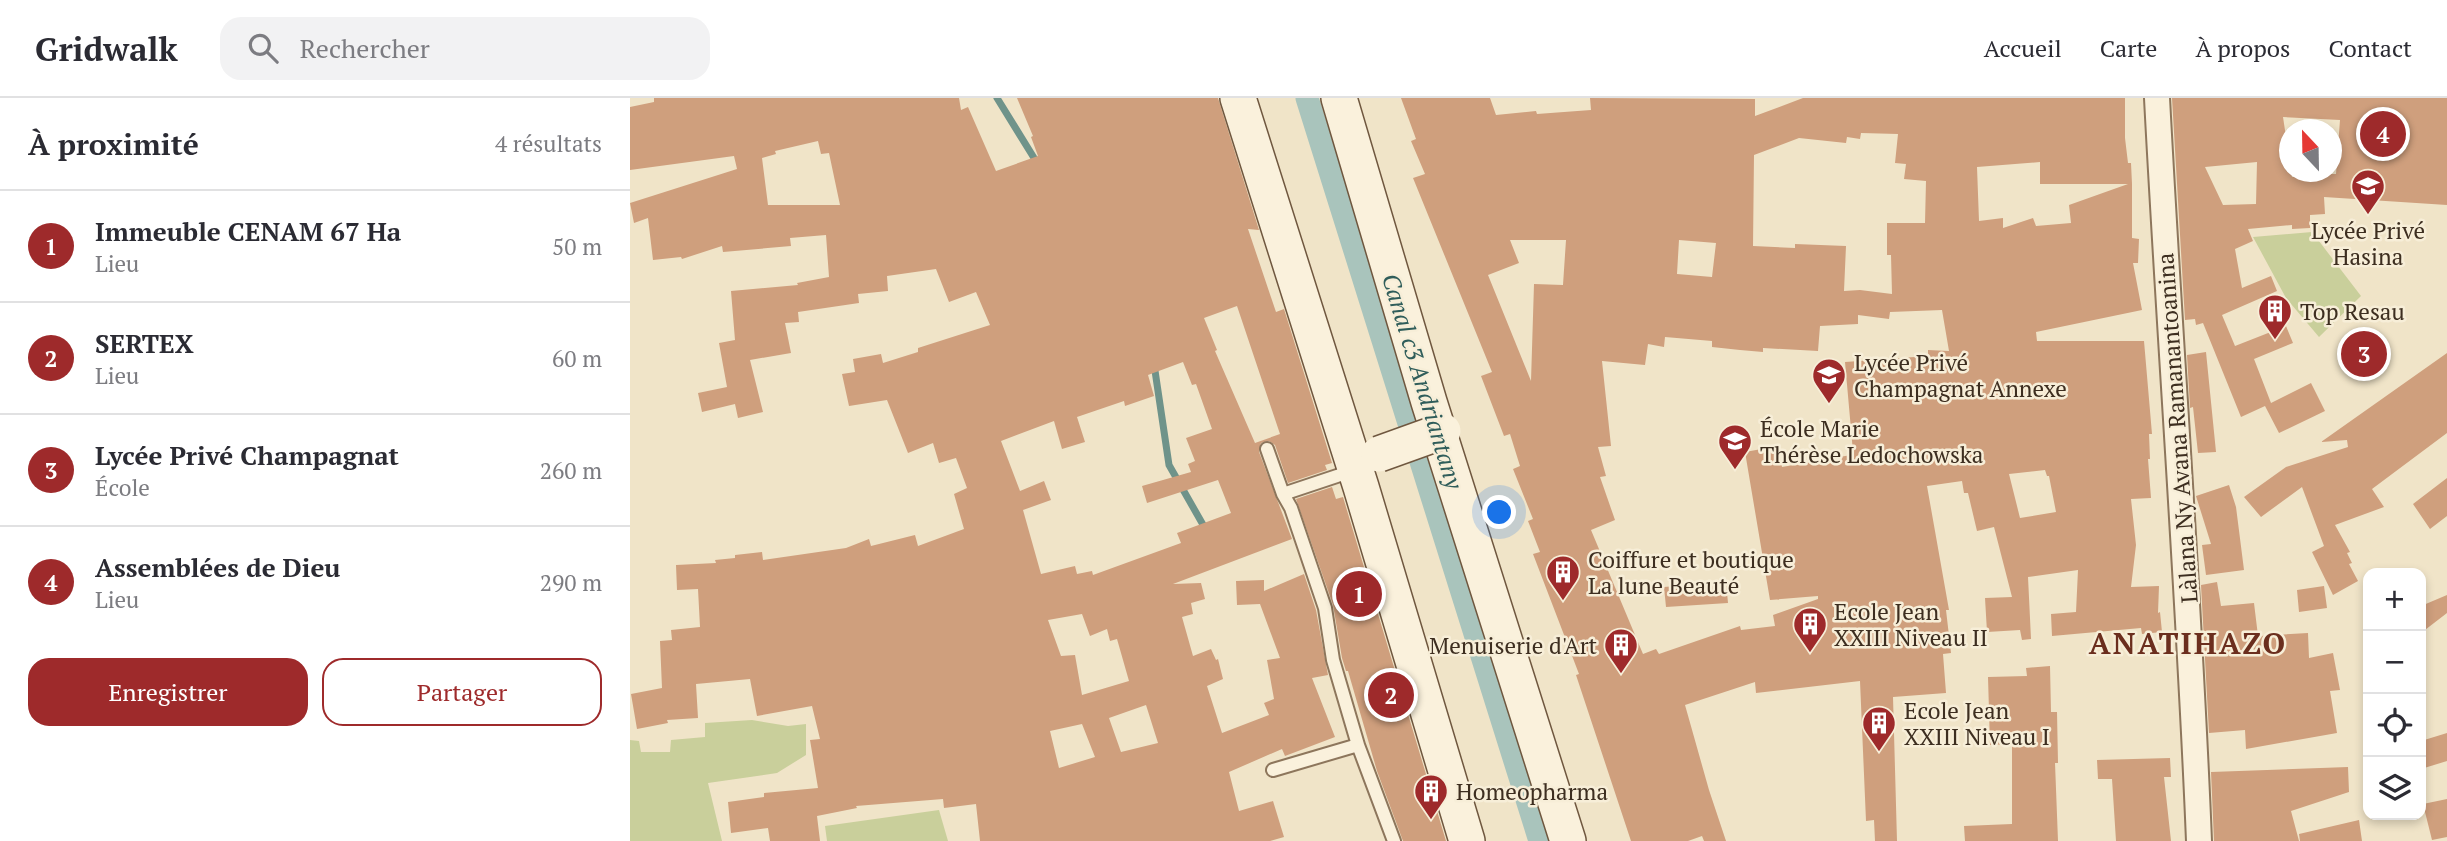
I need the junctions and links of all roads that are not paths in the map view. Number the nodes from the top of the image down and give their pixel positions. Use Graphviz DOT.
graph roads {
  1 [pos="1238,98"];
  2 [pos="1339,98"];
  3 [pos="2157,98"];
  4 [pos="1445,445"];
  5 [pos="1267,449"];
  6 [pos="1361,487"];
  7 [pos="1283,494"];
  8 [pos="1358,745"];
  9 [pos="1273,769"];
  10 [pos="1394,841"];
  11 [pos="1467,841"];
  12 [pos="1568,841"];
  13 [pos="2199,841"];
  1 -- 6 [label="main road"];
  2 -- 4 [label="main road"];
  3 -- 13 [label="street, Làlana Ny Avana Ramanantoanina"];
  4 -- 6 [label="main road, bridge"];
  4 -- 12 [label="main road"];
  5 -- 7 [label="lane"];
  6 -- 7 [label="lane"];
  6 -- 11 [label="main road"];
  7 -- 8 [label="lane"];
  8 -- 9 [label="lane"];
  8 -- 10 [label="lane"];
}
